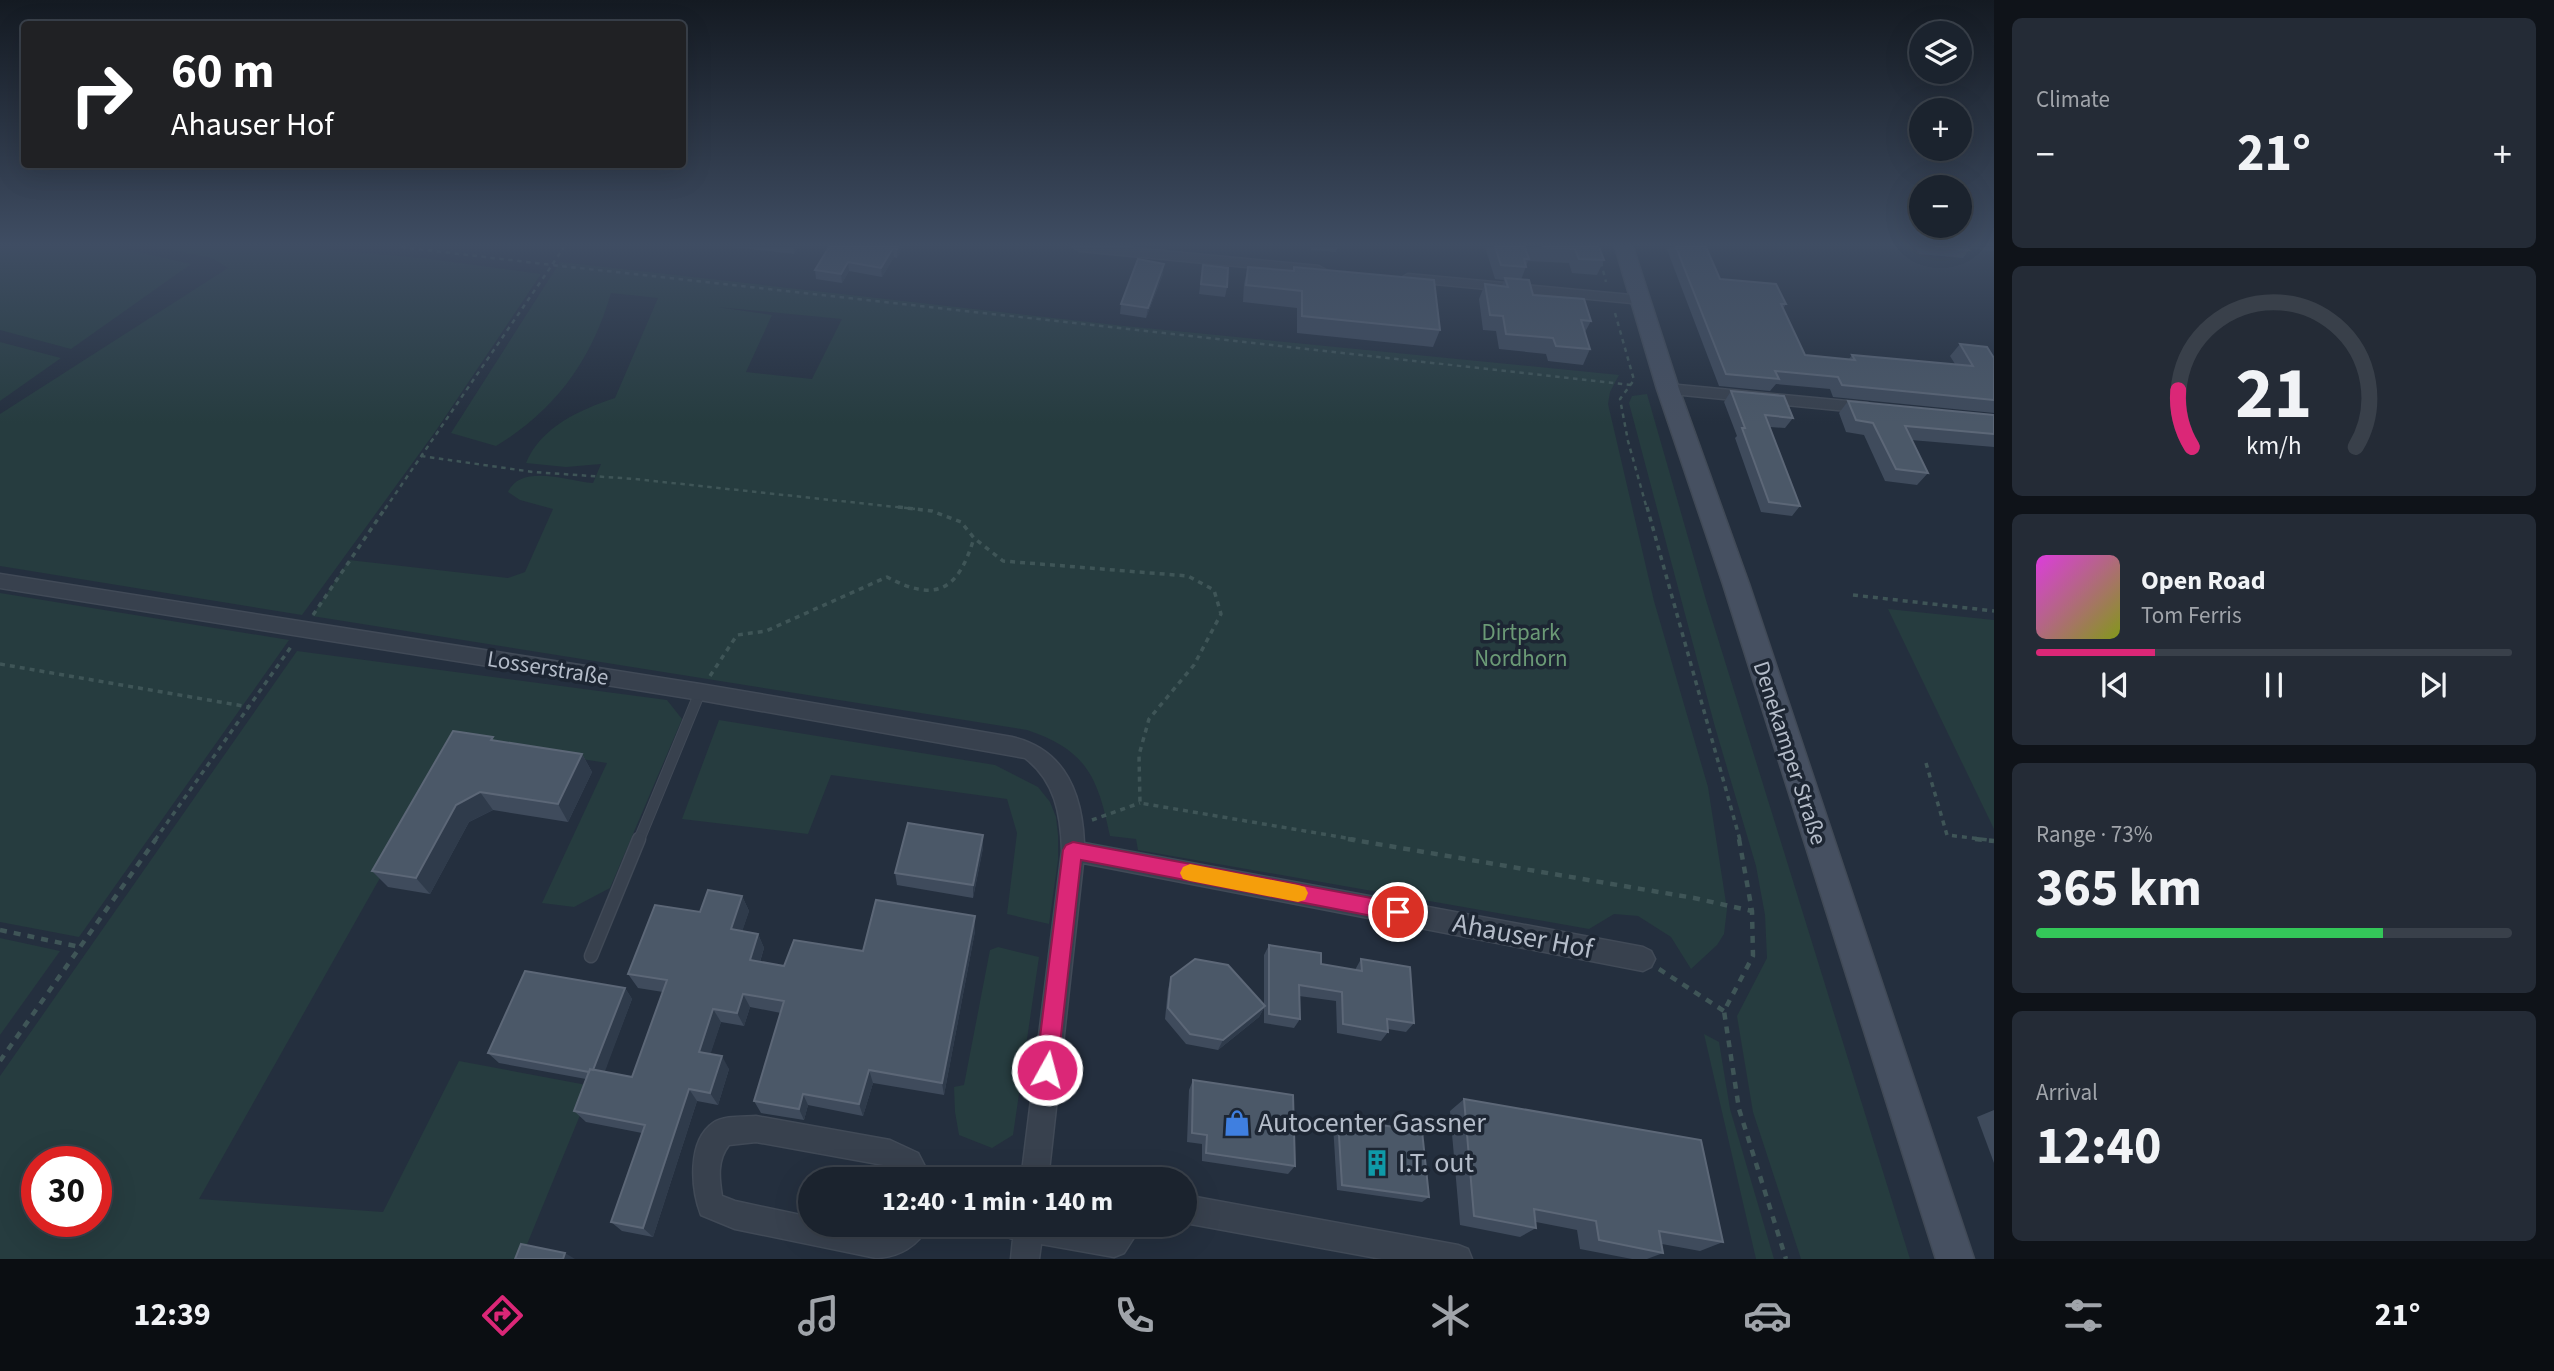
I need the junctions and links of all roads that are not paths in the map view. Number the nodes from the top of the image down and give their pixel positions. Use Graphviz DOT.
graph roads {
  1 [pos="1644,306"];
  2 [pos="1668,389"];
  3 [pos="1884,410"];
  4 [pos="0,581"];
  5 [pos="700,692"];
  6 [pos="1071,827"];
  7 [pos="591,956"];
  8 [pos="1643,959"];
  9 [pos="914,1167"];
  10 [pos="1035,1167"];
  11 [pos="1197,1211"];
  12 [pos="798,1228"];
  13 [pos="842,1237"];
  14 [pos="904,1237"];
  15 [pos="1024,1237"];
  16 [pos="1090,1237"];
  17 [pos="1120,1242"];
  18 [pos="1025,1259"];
  19 [pos="1458,1259"];
  20 [pos="1955,1259"];
  1 -- 2 [label="street, Denekamper Straße"];
  2 -- 3 [label="street"];
  2 -- 20 [label="street, Denekamper Straße"];
  4 -- 5 [label="street, Losserstraße"];
  5 -- 6 [label="street, Losserstraße"];
  5 -- 7 [label="lane"];
  6 -- 8 [label="street, Ahauser Hof"];
  6 -- 10 [label="street"];
  9 -- 12 [label="street"];
  11 -- 19 [label="street"];
  13 -- 14 [label="street"];
  15 -- 18 [label="street"];
  16 -- 17 [label="street"];
}
